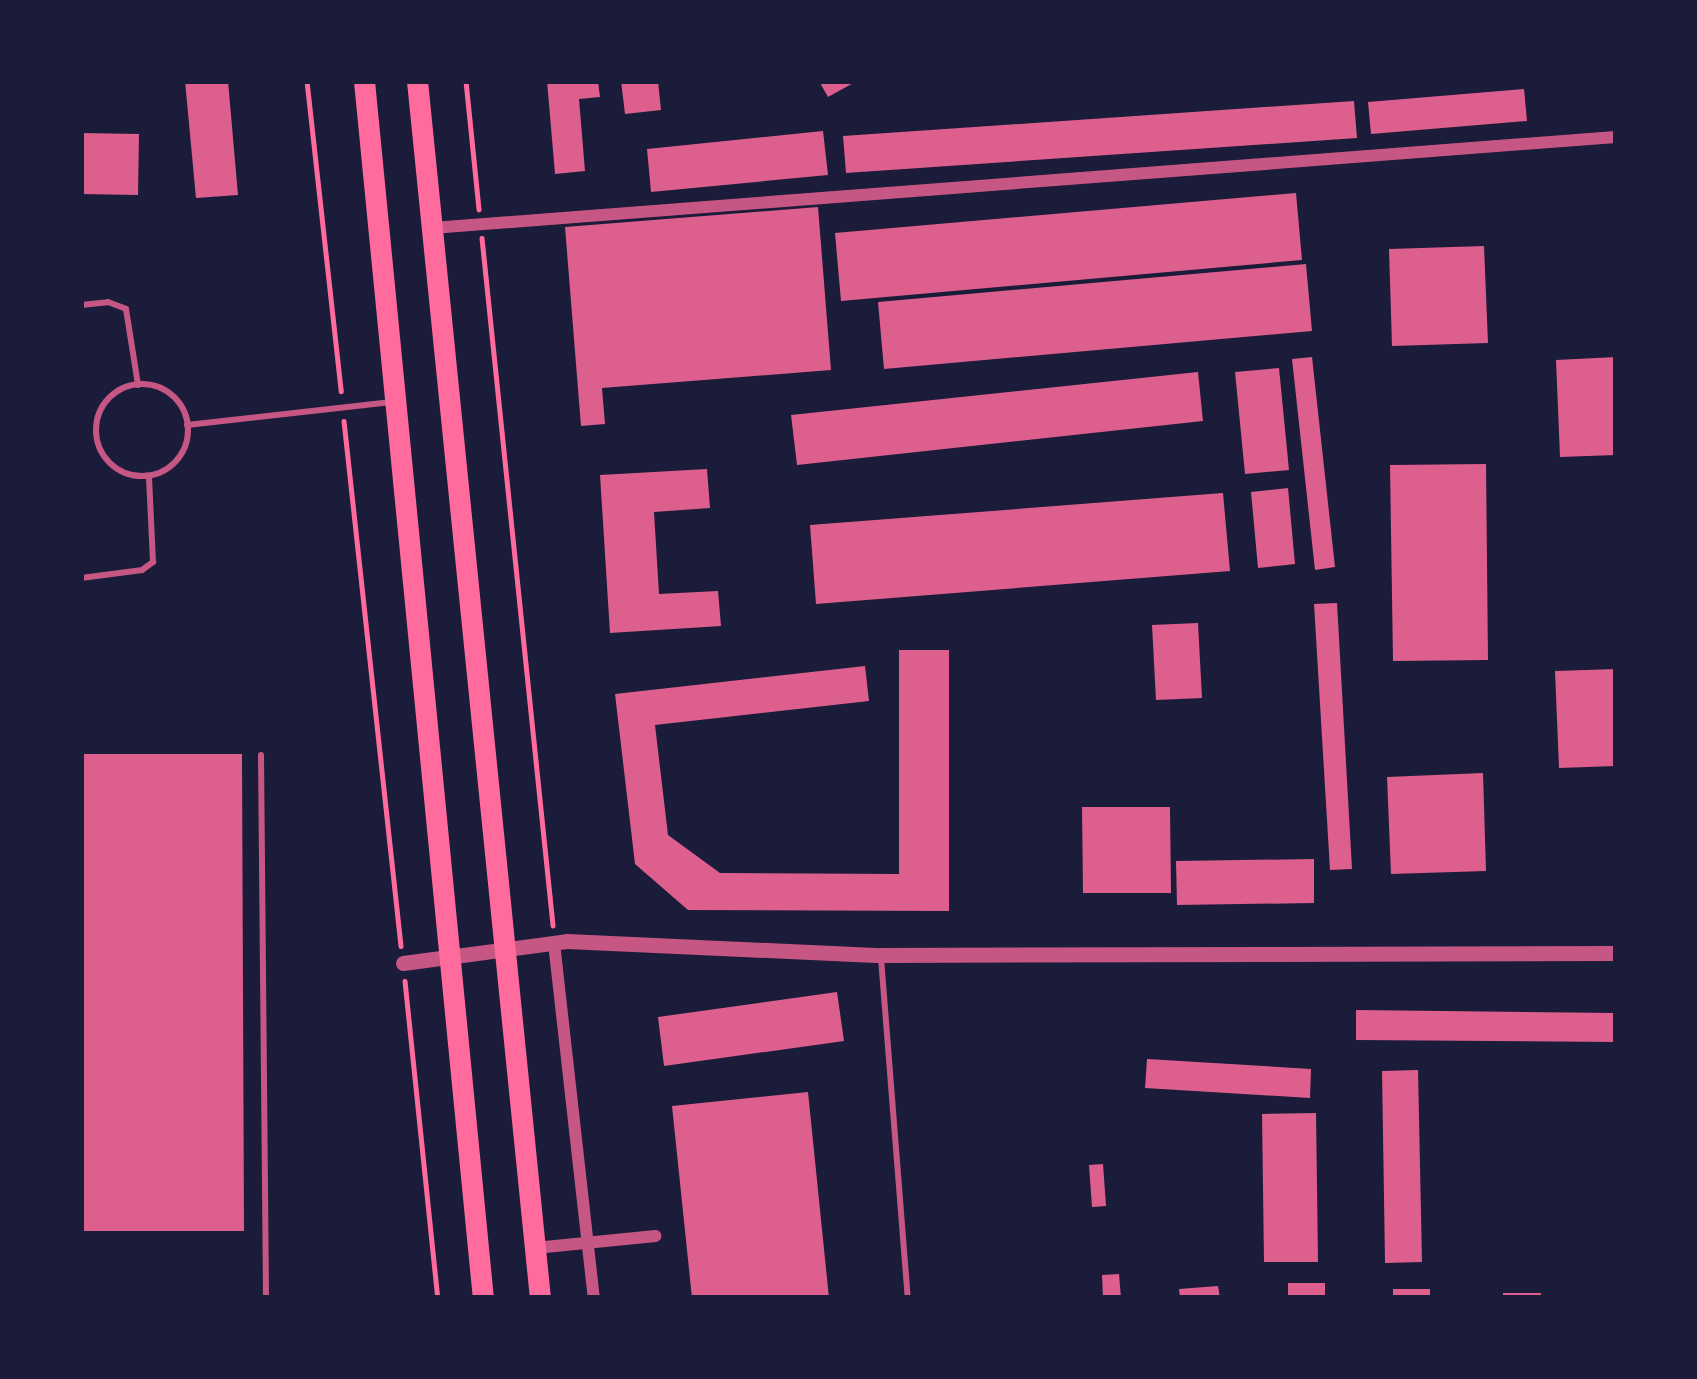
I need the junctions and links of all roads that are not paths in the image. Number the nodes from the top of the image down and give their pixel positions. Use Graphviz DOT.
graph roads {
  1 [pos="364,81"];
  2 [pos="417,81"];
  3 [pos="1616,137"];
  4 [pos="432,228"];
  5 [pos="81,305"];
  6 [pos="138,385"];
  7 [pos="396,402"];
  8 [pos="187,425"];
  9 [pos="149,476"];
  10 [pos="81,578"];
  11 [pos="261,755"];
  12 [pos="554,943"];
  13 [pos="502,949"];
  14 [pos="1616,953"];
  15 [pos="451,955"];
  16 [pos="881,955"];
  17 [pos="403,963"];
  18 [pos="655,1236"];
  19 [pos="587,1241"];
  20 [pos="535,1248"];
  21 [pos="266,1298"];
  22 [pos="483,1298"];
  23 [pos="540,1298"];
  24 [pos="594,1298"];
  25 [pos="908,1298"];
  1 -- 7 [label="highway"];
  2 -- 4 [label="highway"];
  3 -- 4 [label="street"];
  4 -- 13 [label="highway"];
  5 -- 6 [label="lane"];
  6 -- 8 [label="lane"];
  6 -- 9 [label="lane"];
  7 -- 8 [label="lane"];
  7 -- 15 [label="highway"];
  8 -- 9 [label="lane"];
  9 -- 10 [label="lane"];
  11 -- 21 [label="lane"];
  12 -- 13 [label="street"];
  12 -- 16 [label="street"];
  12 -- 19 [label="street"];
  13 -- 15 [label="street"];
  13 -- 20 [label="highway"];
  14 -- 16 [label="street"];
  15 -- 17 [label="street"];
  15 -- 22 [label="highway"];
  16 -- 25 [label="lane"];
  18 -- 19 [label="street"];
  19 -- 20 [label="street"];
  19 -- 24 [label="street"];
  20 -- 23 [label="highway"];
}
